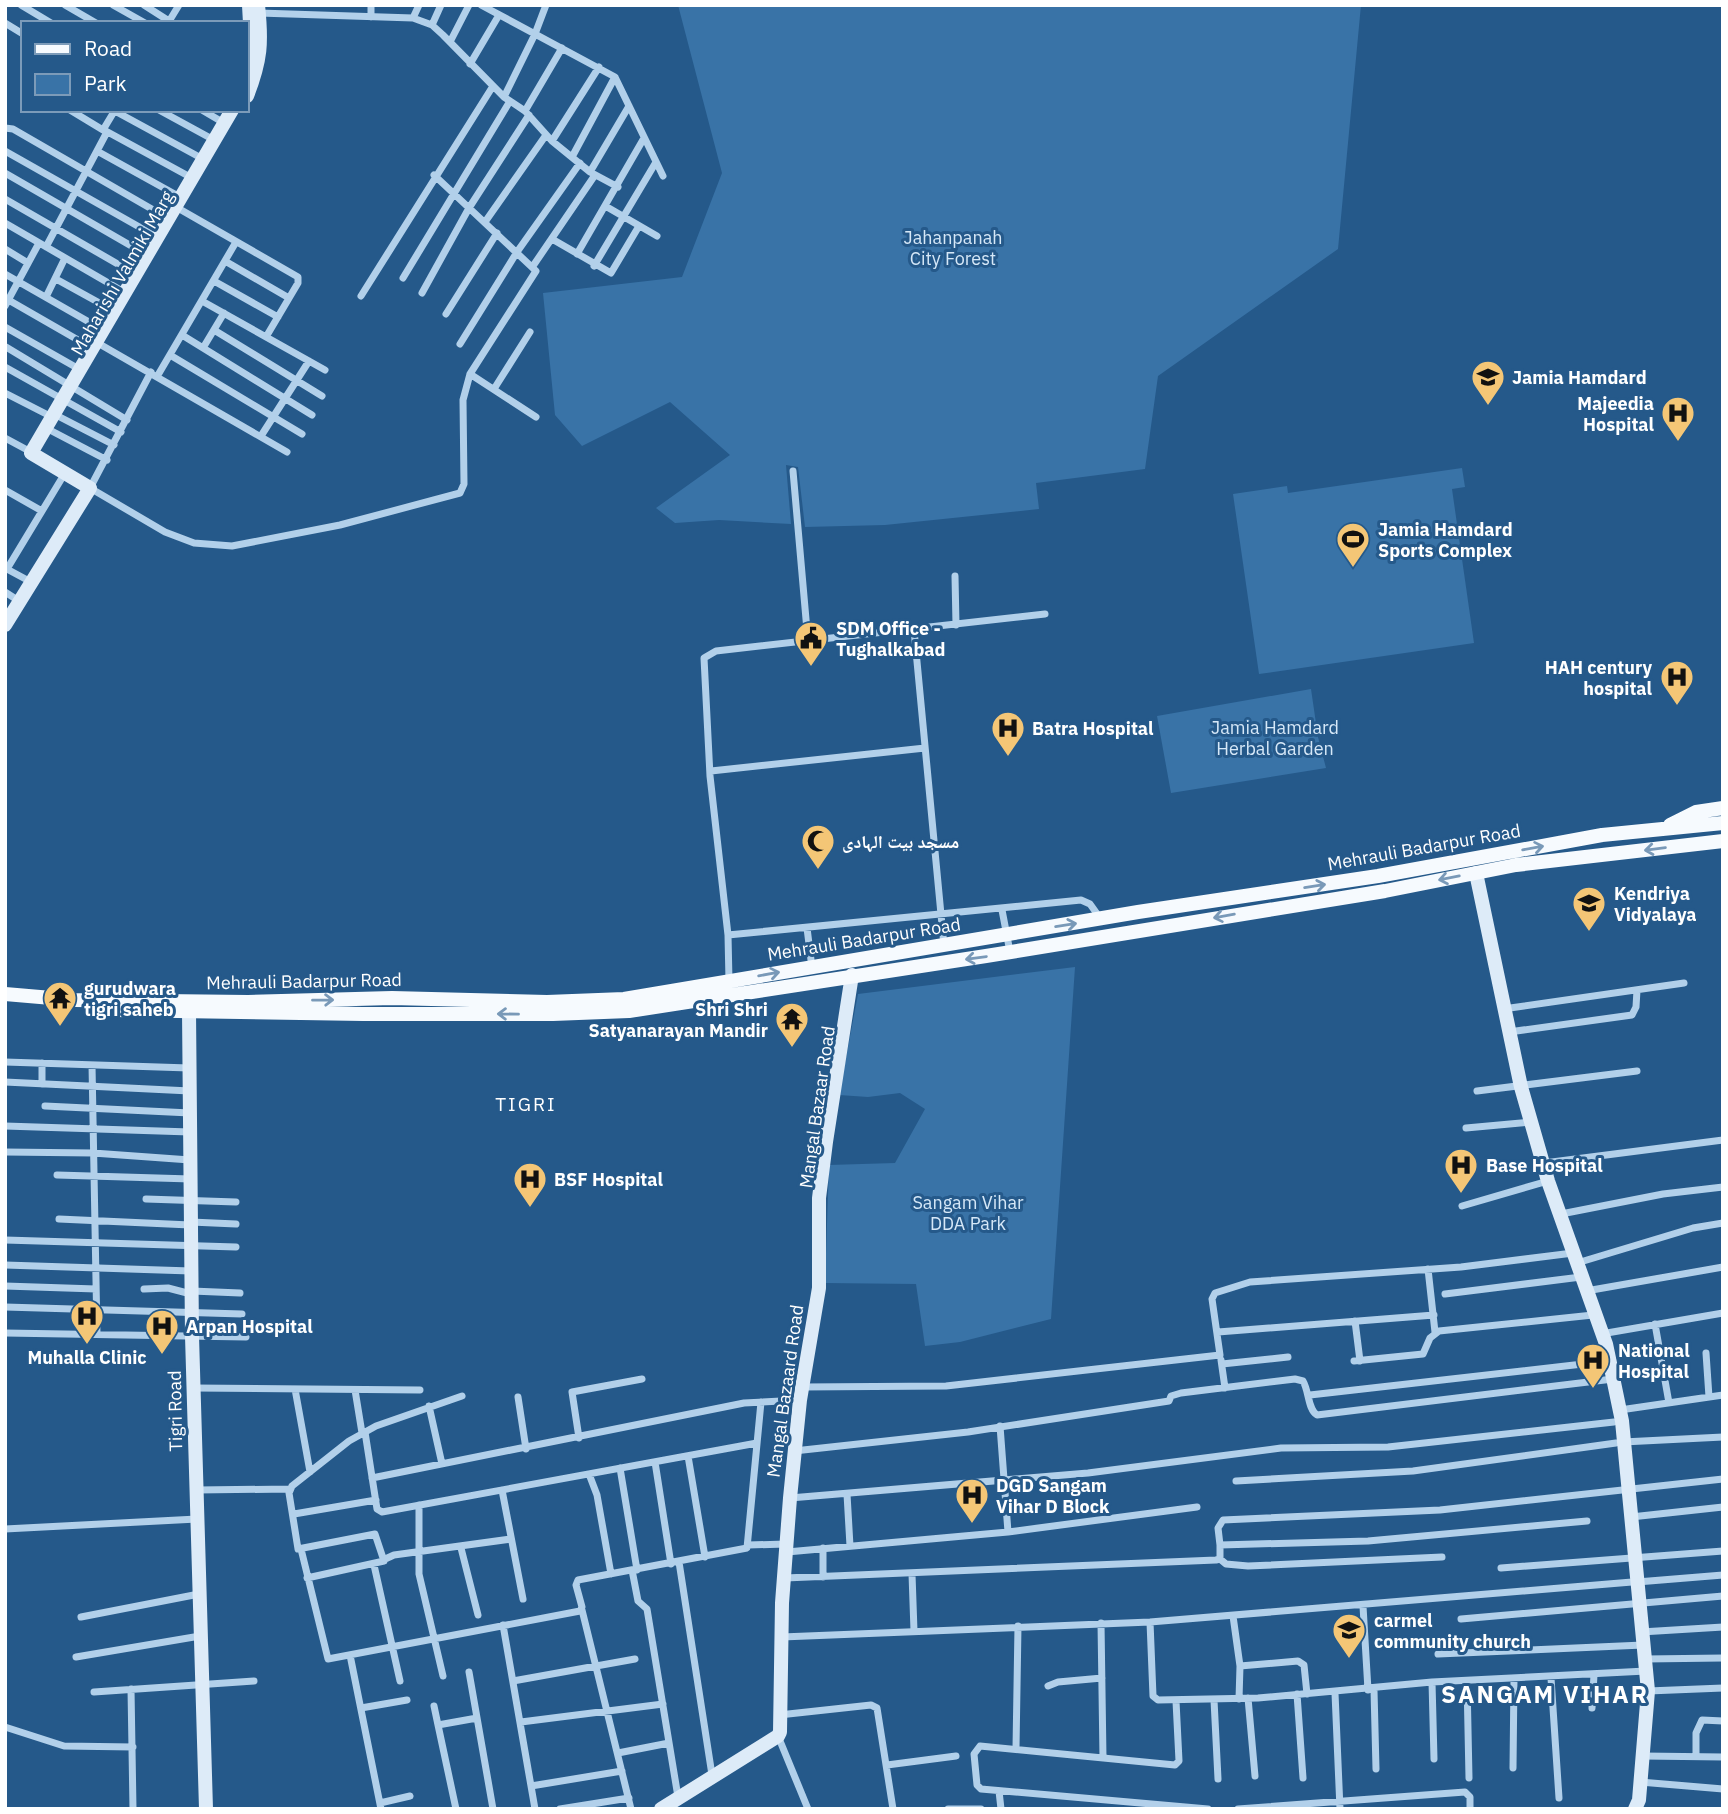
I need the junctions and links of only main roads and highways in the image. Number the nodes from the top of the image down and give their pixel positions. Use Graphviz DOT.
graph roads {
  1 [pos="1723,808"];
  2 [pos="1723,823"];
  3 [pos="1666,828"];
  4 [pos="1723,841"];
  5 [pos="1389,874"];
  6 [pos="1393,889"];
  7 [pos="706,992"];
  8 [pos="5,994"];
  9 [pos="5,1002"];
  1 -- 3 [label="main road"];
  2 -- 3 [label="main road, Mehrauli Badarpur Road"];
  5 -- 3 [label="main road, Mehrauli Badarpur Road, one-way"];
  4 -- 6 [label="main road, Mehrauli Badarpur Road, one-way"];
  5 -- 6 [label="main road"];
  7 -- 5 [label="main road, Mehrauli Badarpur Road, one-way"];
  6 -- 7 [label="main road, Mehrauli Badarpur Road, one-way"];
  8 -- 7 [label="main road, Mehrauli Badarpur Road, one-way"];
  7 -- 9 [label="main road, Mehrauli Badarpur Road, one-way"];
}
